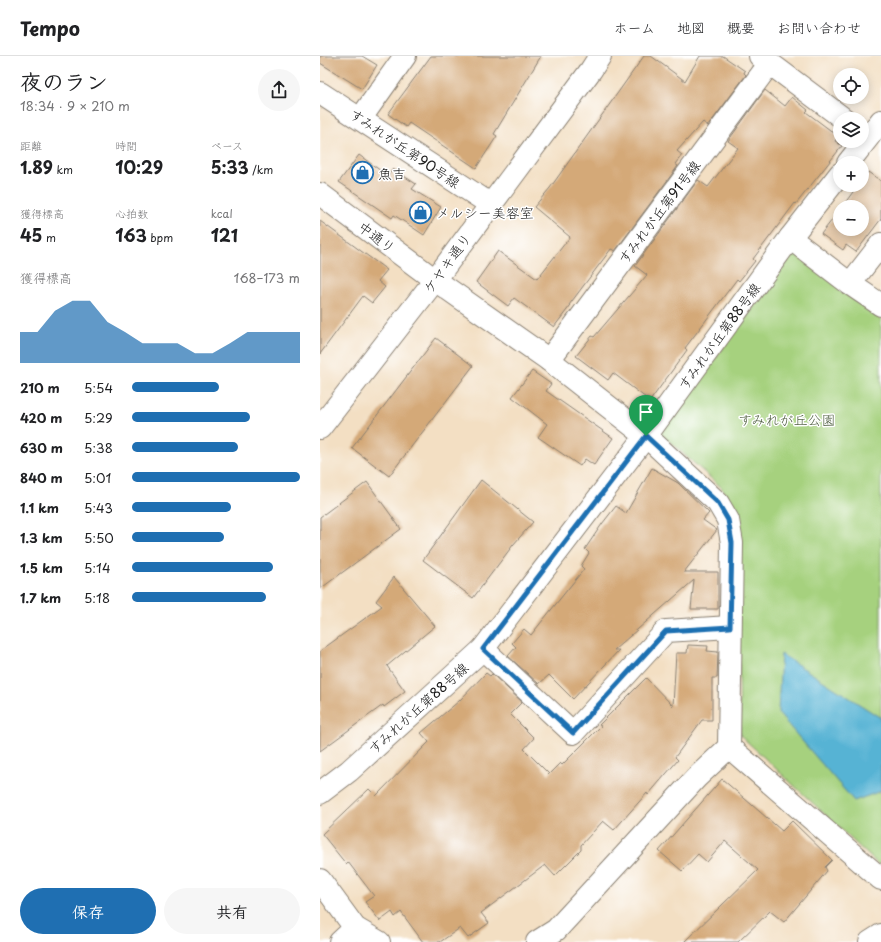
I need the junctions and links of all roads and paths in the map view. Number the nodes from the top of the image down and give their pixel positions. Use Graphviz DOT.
graph roads {
  1 [pos="405,56"];
  2 [pos="600,56"];
  3 [pos="765,60"];
  4 [pos="320,93"];
  5 [pos="835,112"];
  6 [pos="360,118"];
  7 [pos="870,130"];
  8 [pos="853,156"];
  9 [pos="833,183"];
  10 [pos="320,194"];
  11 [pos="490,204"];
  12 [pos="790,238"];
  13 [pos="881,244"];
  14 [pos="435,280"];
  15 [pos="850,284"];
  16 [pos="881,306"];
  17 [pos="549,360"];
  18 [pos="320,428"];
  19 [pos="646,436"];
  20 [pos="730,627"];
  21 [pos="483,649"];
  22 [pos="729,747"];
  23 [pos="320,793"];
  24 [pos="881,879"];
  25 [pos="320,880"];
  26 [pos="348,935"];
  27 [pos="881,935"];
  28 [pos="379,942"];
  29 [pos="537,942"];
  30 [pos="870,942"];
  1 -- 6 [label="street"];
  2 -- 11 [label="street, ケヤキ通り"];
  3 -- 5 [label="street"];
  3 -- 17 [label="street, すみれが丘第91号線"];
  4 -- 6 [label="street, すみれが丘第90号線"];
  6 -- 11 [label="street, すみれが丘第90号線"];
  7 -- 8 [label="street"];
  9 -- 12 [label="street, すみれが丘第88号線"];
  10 -- 14 [label="street, 中通り"];
  11 -- 14 [label="street, ケヤキ通り"];
  12 -- 15 [label="street"];
  12 -- 19 [label="street, すみれが丘第88号線"];
  13 -- 15 [label="street"];
  14 -- 17 [label="street, 中通り"];
  14 -- 18 [label="street, ケヤキ通り"];
  15 -- 16 [label="street"];
  17 -- 19 [label="street, 中通り"];
  19 -- 20 [label="street, 中通り"];
  19 -- 21 [label="street, すみれが丘第88号線"];
  20 -- 21 [label="street"];
  20 -- 22 [label="street, 中通り"];
  21 -- 23 [label="street, すみれが丘第88号線"];
  22 -- 24 [label="street"];
  22 -- 29 [label="street"];
  25 -- 26 [label="street"];
  26 -- 28 [label="street"];
  27 -- 30 [label="street"];
}
